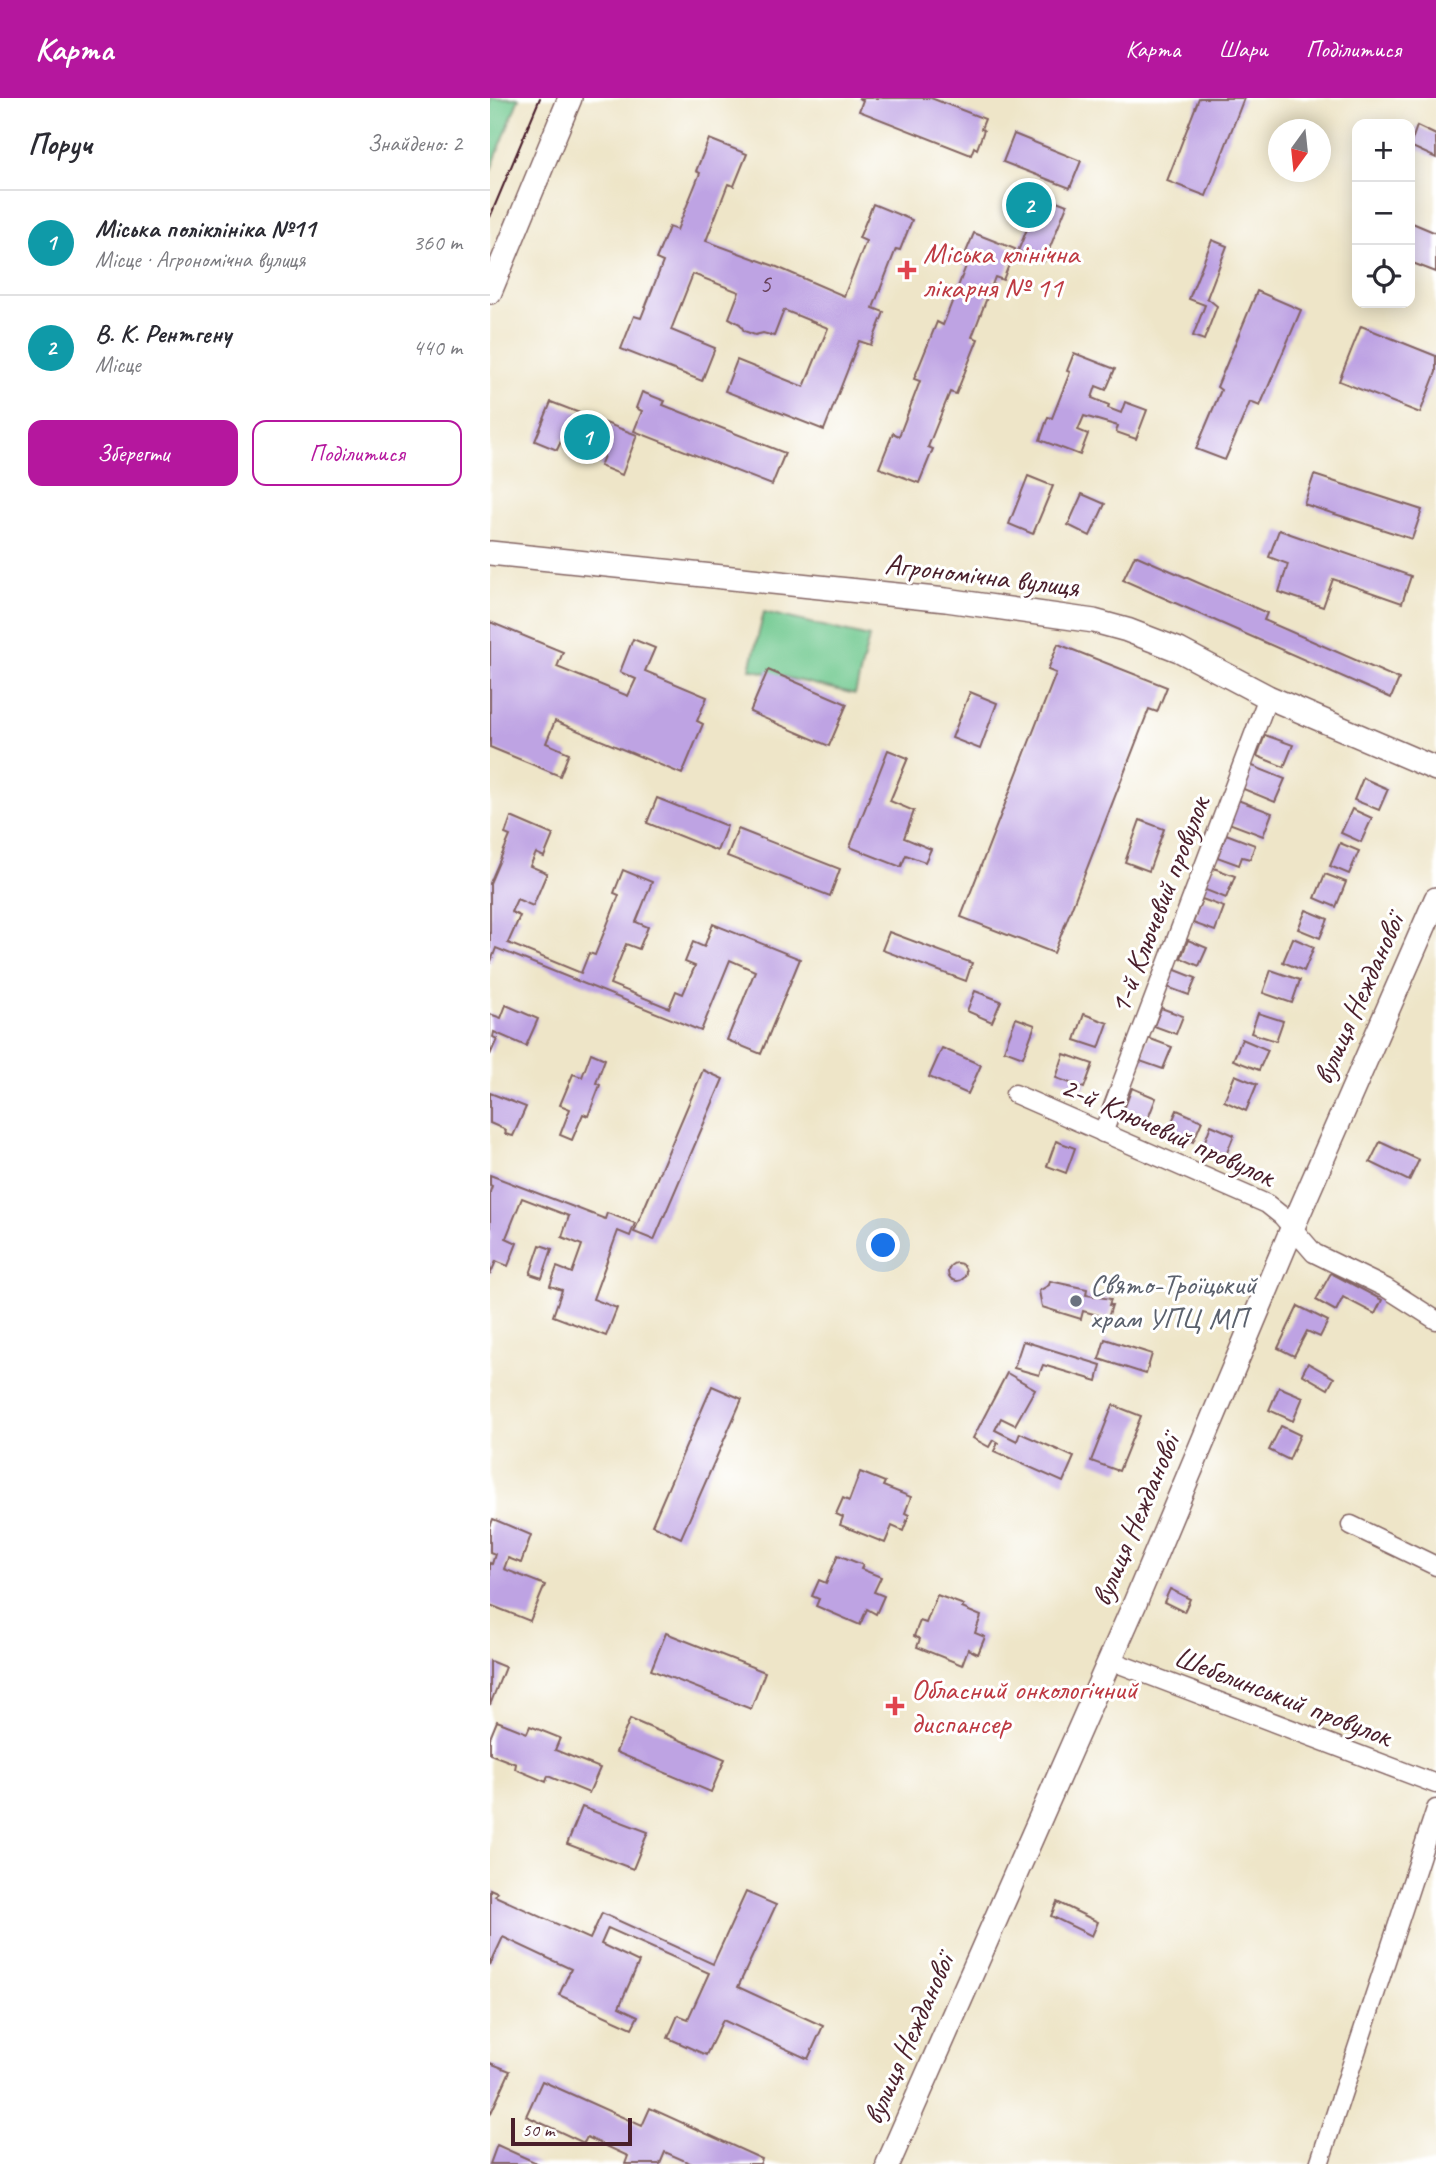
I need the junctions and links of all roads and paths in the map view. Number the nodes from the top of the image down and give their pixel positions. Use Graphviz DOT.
graph roads {
  1 [pos="570,98"];
  2 [pos="496,262"];
  3 [pos="490,292"];
  4 [pos="490,553"];
  5 [pos="1268,696"];
  6 [pos="1436,769"];
  7 [pos="1436,899"];
  8 [pos="1014,1094"];
  9 [pos="1103,1133"];
  10 [pos="1292,1229"];
  11 [pos="1436,1320"];
  12 [pos="1351,1525"];
  13 [pos="1436,1566"];
  14 [pos="1110,1660"];
  15 [pos="1436,1784"];
  16 [pos="1436,1809"];
  17 [pos="888,2164"];
  18 [pos="1319,2164"];
  1 -- 2 [label="street"];
  2 -- 3 [label="street"];
  4 -- 5 [label="street, Агрономічна вулиця"];
  5 -- 6 [label="street, Агрономічна вулиця"];
  5 -- 9 [label="street, 1-й Ключевий провулок"];
  7 -- 10 [label="street, вулиця Нежданової"];
  8 -- 9 [label="street, 2-й Ключевий провулок"];
  9 -- 10 [label="street, 2-й Ключевий провулок"];
  10 -- 11 [label="street, 2-й Ключевий провулок"];
  10 -- 14 [label="street, вулиця Нежданової"];
  12 -- 13 [label="street"];
  14 -- 15 [label="street, Шебелинський провулок"];
  14 -- 17 [label="street, вулиця Нежданової"];
  16 -- 18 [label="street"];
}
